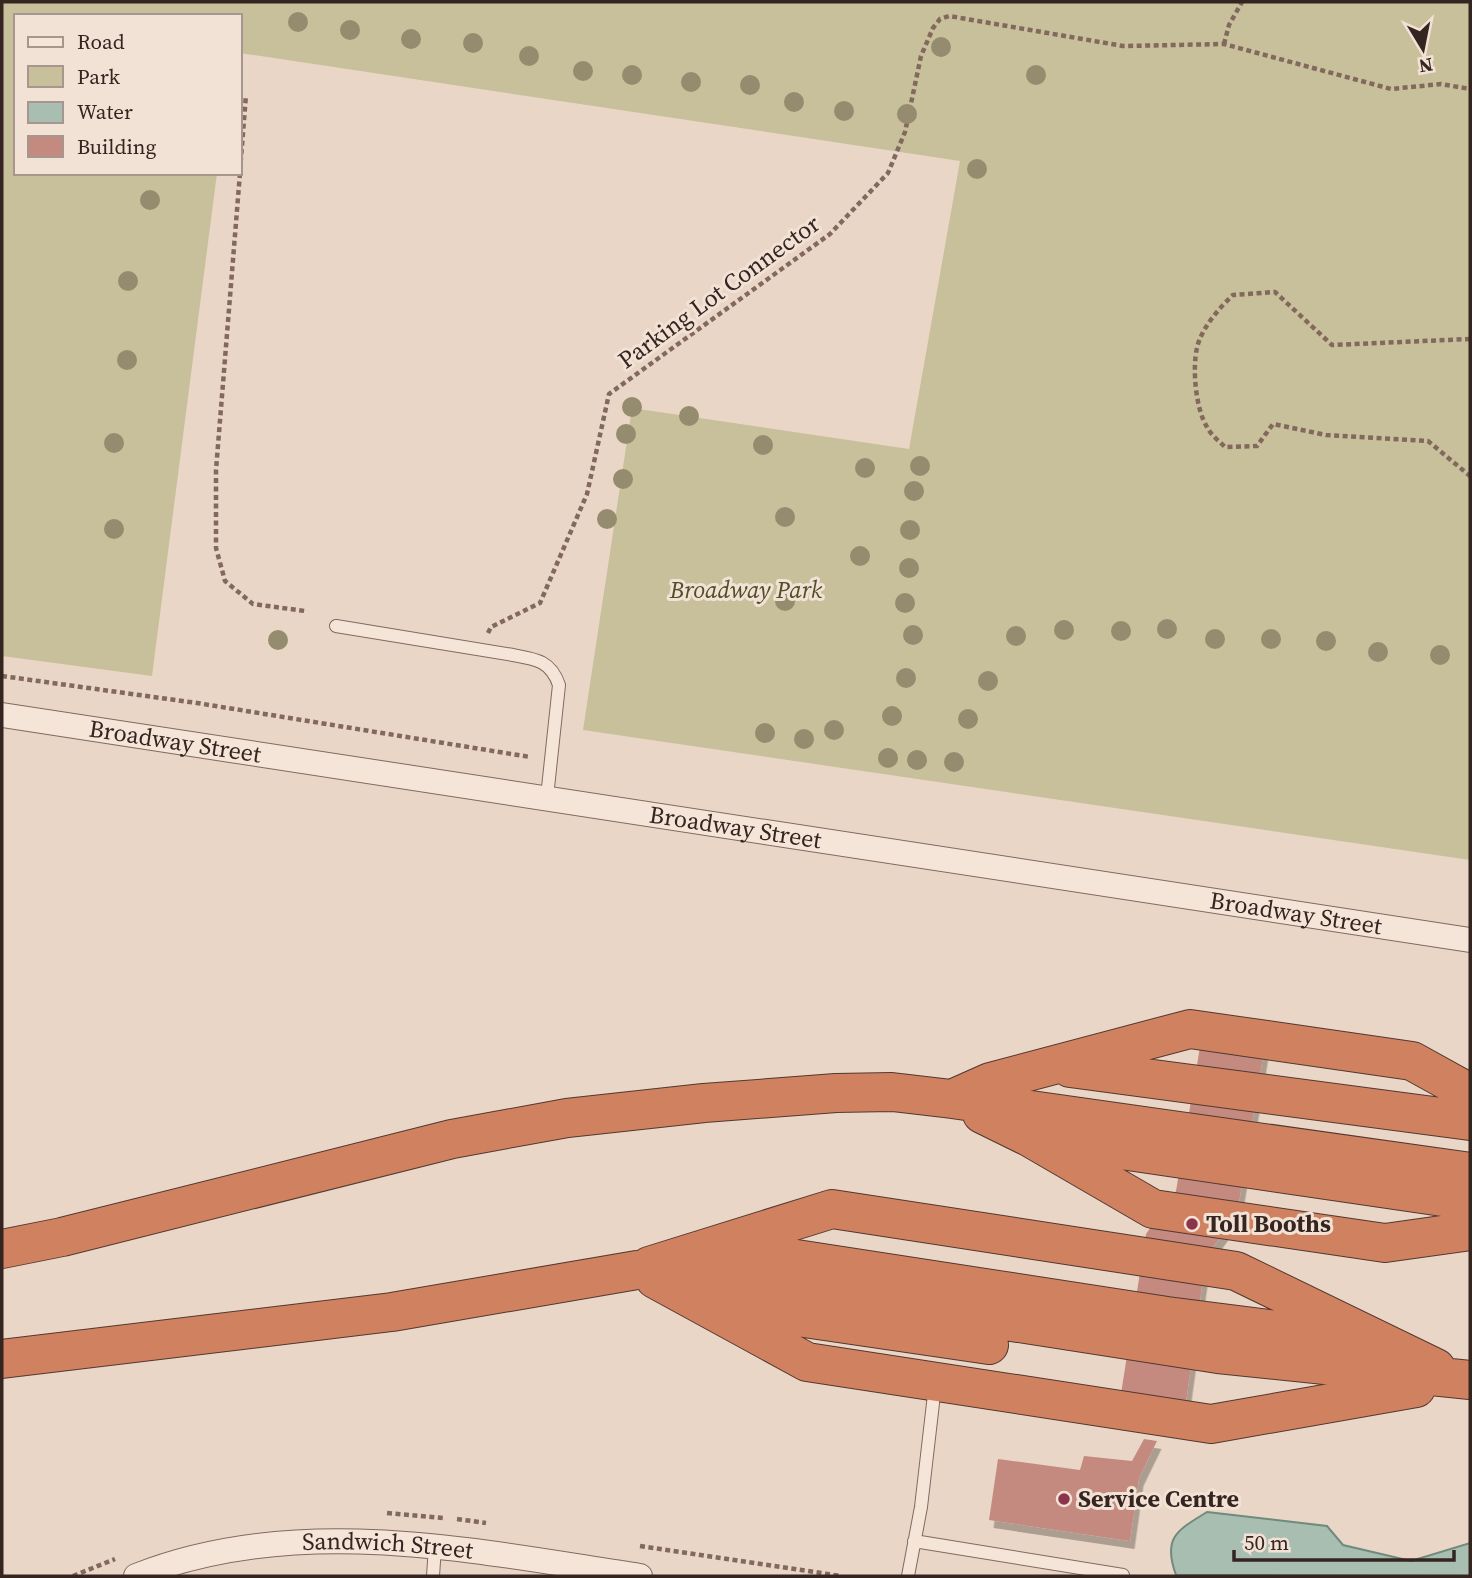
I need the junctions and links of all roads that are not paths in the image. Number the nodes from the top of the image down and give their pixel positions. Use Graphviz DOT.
graph roads {
  1 [pos="337,626"];
  2 [pos="2,715"];
  3 [pos="547,797"];
  4 [pos="1470,940"];
  5 [pos="1114,1049"];
  6 [pos="1050,1066"];
  7 [pos="990,1082"];
  8 [pos="1470,1093"];
  9 [pos="1470,1098"];
  10 [pos="952,1099"];
  11 [pos="1470,1121"];
  12 [pos="1029,1137"];
  13 [pos="1470,1148"];
  14 [pos="1470,1172"];
  15 [pos="1470,1201"];
  16 [pos="1470,1229"];
  17 [pos="713,1246"];
  18 [pos="2,1249"];
  19 [pos="637,1270"];
  20 [pos="697,1303"];
  21 [pos="752,1332"];
  22 [pos="1387,1344"];
  23 [pos="2,1359"];
  24 [pos="1465,1380"];
  25 [pos="936,1382"];
  26 [pos="1364,1397"];
  27 [pos="1278,1412"];
  28 [pos="914,1541"];
  29 [pos="435,1547"];
  30 [pos="1123,1575"];
  31 [pos="136,1576"];
  32 [pos="433,1576"];
  33 [pos="640,1576"];
  34 [pos="908,1576"];
  1 -- 3 [label="lane"];
  2 -- 3 [label="street, Broadway Street"];
  3 -- 4 [label="street, Broadway Street"];
  5 -- 6 [label="highway"];
  5 -- 8 [label="highway"];
  5 -- 9 [label="highway"];
  6 -- 7 [label="highway"];
  6 -- 11 [label="highway"];
  7 -- 10 [label="highway"];
  7 -- 13 [label="highway"];
  10 -- 12 [label="highway"];
  10 -- 14 [label="highway"];
  10 -- 18 [label="highway"];
  12 -- 15 [label="highway"];
  12 -- 16 [label="highway"];
  17 -- 19 [label="highway"];
  17 -- 22 [label="highway"];
  17 -- 22 [label="highway"];
  19 -- 20 [label="highway"];
  19 -- 23 [label="highway"];
  19 -- 24 [label="highway"];
  20 -- 21 [label="highway"];
  20 -- 26 [label="highway"];
  21 -- 25 [label="highway"];
  21 -- 27 [label="highway"];
  22 -- 24 [label="highway"];
  24 -- 26 [label="highway"];
  25 -- 27 [label="highway"];
  25 -- 28 [label="lane"];
  26 -- 27 [label="highway"];
  28 -- 30 [label="lane"];
  28 -- 34 [label="lane"];
  29 -- 31 [label="street, Sandwich Street"];
  29 -- 32 [label="lane"];
  29 -- 33 [label="street, Sandwich Street"];
}
